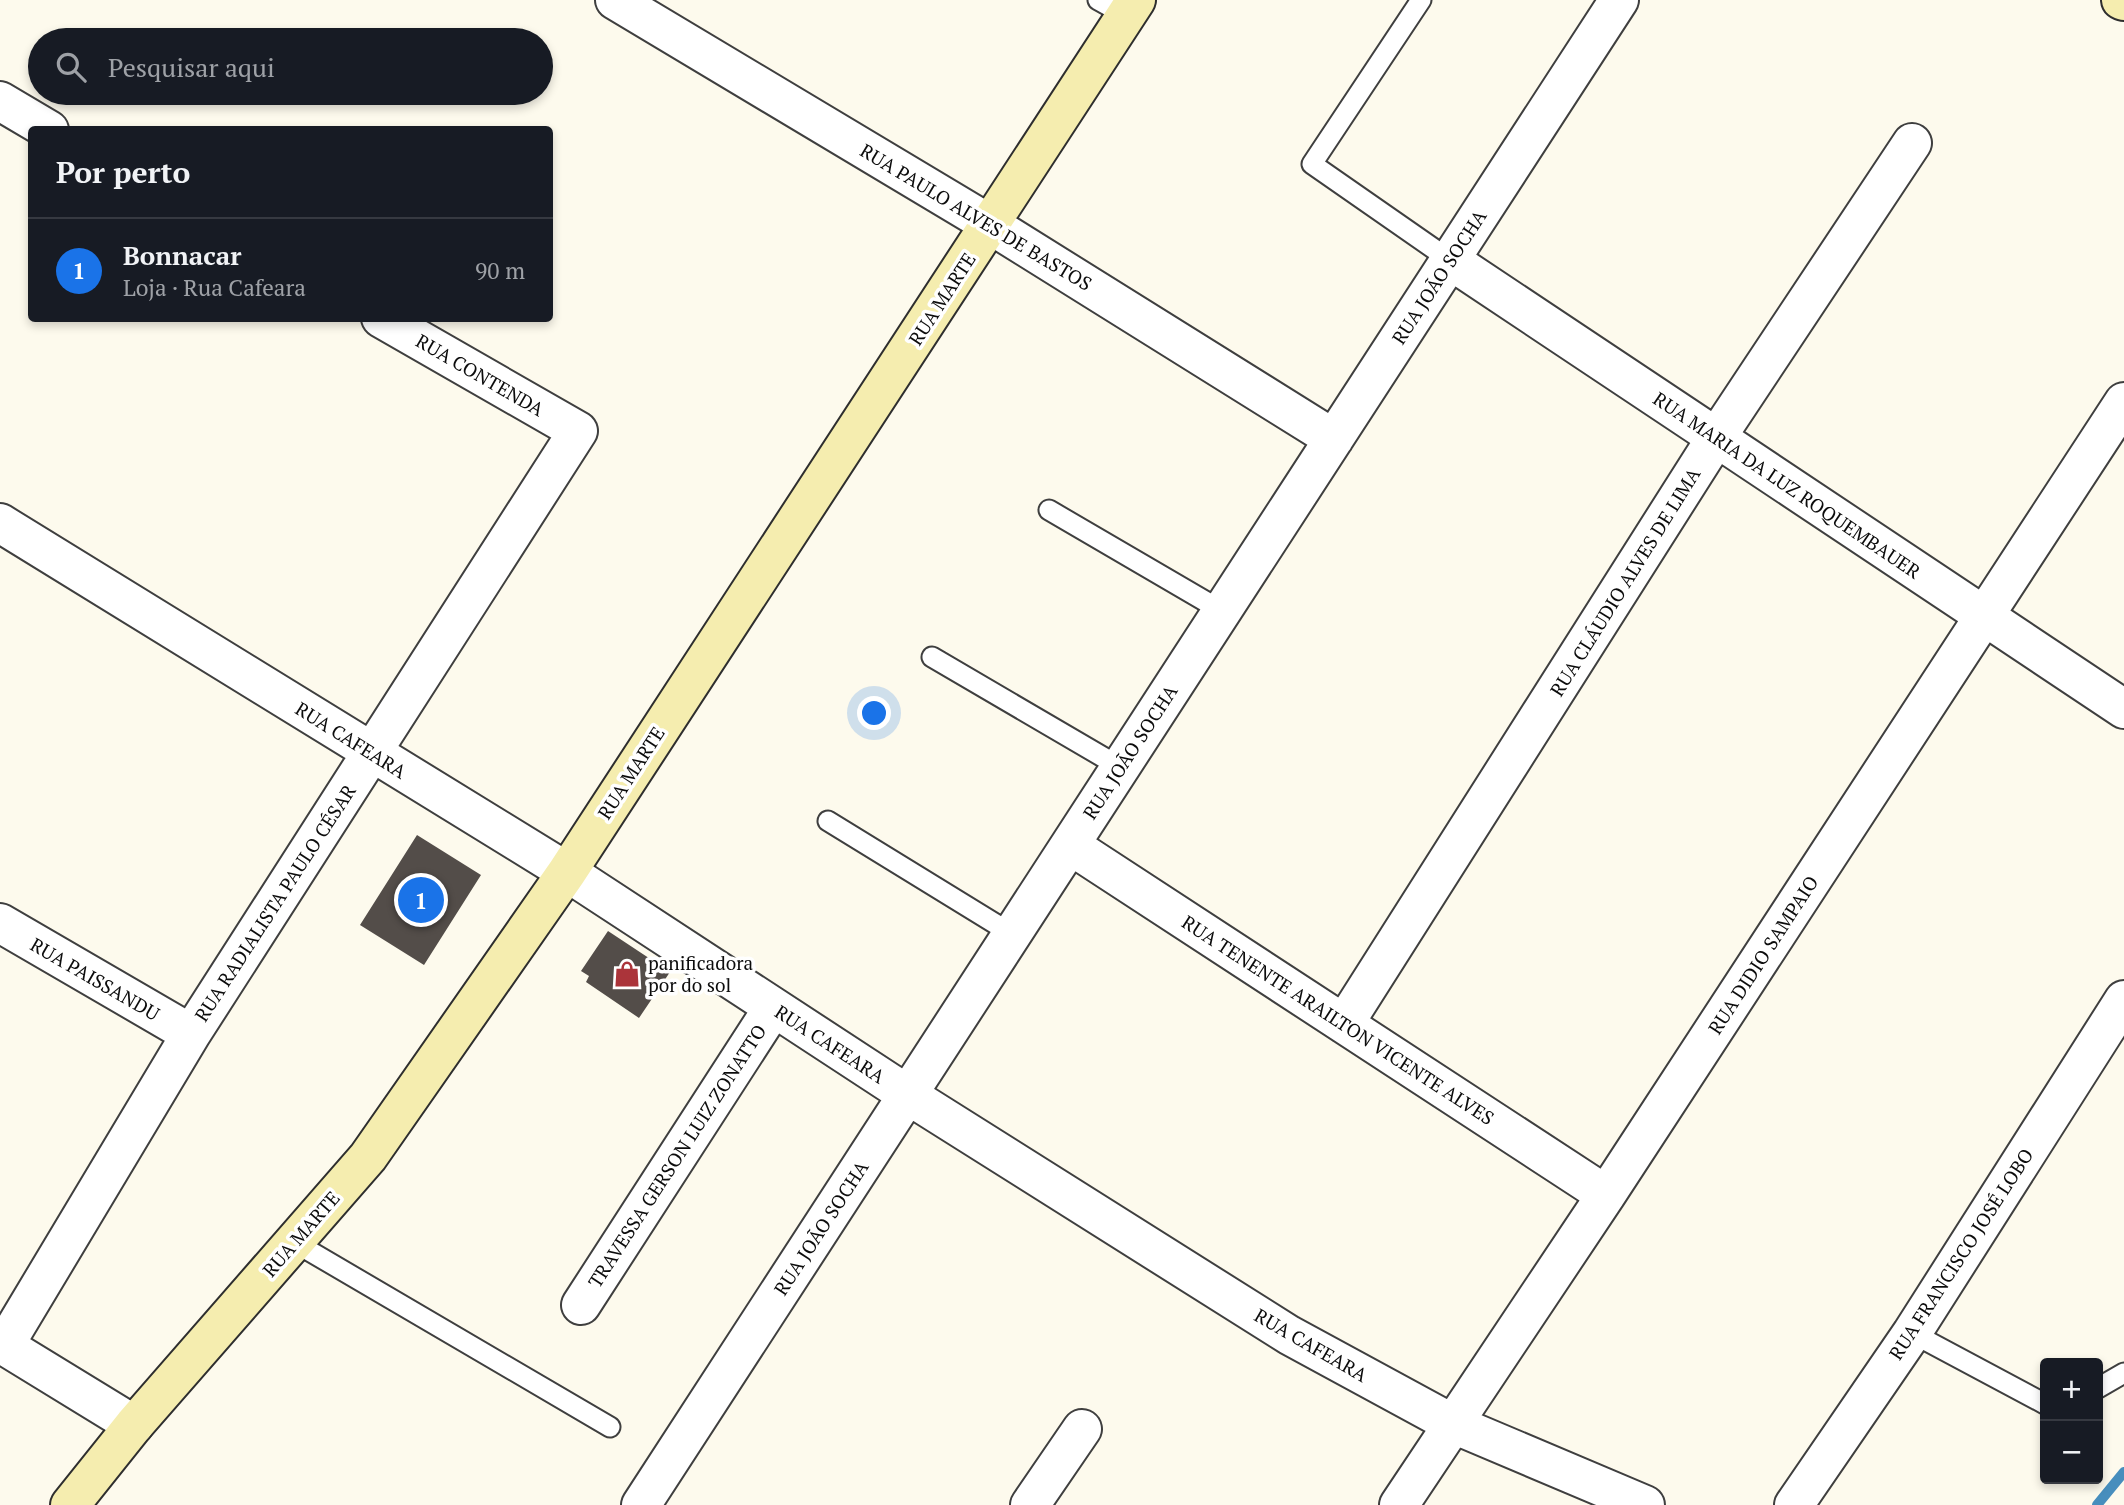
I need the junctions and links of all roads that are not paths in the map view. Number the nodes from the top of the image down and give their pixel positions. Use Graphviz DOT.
graph roads {
  1 [pos="615,0"];
  2 [pos="1421,0"];
  3 [pos="1619,0"];
  4 [pos="1120,5"];
  5 [pos="0,102"];
  6 [pos="42,126"];
  7 [pos="1912,143"];
  8 [pos="991,225"];
  9 [pos="1450,260"];
  10 [pos="388,322"];
  11 [pos="2124,402"];
  12 [pos="578,431"];
  13 [pos="1716,438"];
  14 [pos="1334,439"];
  15 [pos="1049,510"];
  16 [pos="0,523"];
  17 [pos="1222,611"];
  18 [pos="1984,617"];
  19 [pos="932,657"];
  20 [pos="2124,709"];
  21 [pos="372,753"];
  22 [pos="1120,767"];
  23 [pos="828,821"];
  24 [pos="1070,845"];
  25 [pos="567,872"];
  26 [pos="0,923"];
  27 [pos="1012,934"];
  28 [pos="2124,1000"];
  29 [pos="773,1008"];
  30 [pos="1344,1024"];
  31 [pos="191,1034"];
  32 [pos="908,1095"];
  33 [pos="1606,1195"];
  34 [pos="294,1242"];
  35 [pos="581,1305"];
  36 [pos="1912,1333"];
  37 [pos="2,1344"];
  38 [pos="2124,1373"];
  39 [pos="2103,1385"];
  40 [pos="2040,1401"];
  41 [pos="1451,1423"];
  42 [pos="134,1425"];
  43 [pos="610,1427"];
  44 [pos="1082,1429"];
  45 [pos="70,1505"];
  46 [pos="641,1505"];
  47 [pos="1030,1505"];
  48 [pos="1399,1505"];
  49 [pos="1644,1505"];
  50 [pos="1794,1505"];
  1 -- 8 [label="street, RUA PAULO ALVES DE BASTOS"];
  2 -- 9 [label="lane"];
  3 -- 9 [label="street, RUA JOÃO SOCHA"];
  4 -- 8 [label="street, RUA MARTE"];
  5 -- 6 [label="street"];
  7 -- 13 [label="street, RUA CLÁUDIO ALVES DE LIMA"];
  8 -- 14 [label="street, RUA PAULO ALVES DE BASTOS"];
  8 -- 25 [label="street, RUA MARTE"];
  9 -- 13 [label="street, RUA MARIA DA LUZ ROQUEMBAUER"];
  9 -- 14 [label="street, RUA JOÃO SOCHA"];
  10 -- 12 [label="street, RUA CONTENDA"];
  11 -- 18 [label="street, RUA DIDIO SAMPAIO"];
  12 -- 21 [label="street, RUA RADIALISTA PAULO CÉSAR"];
  13 -- 18 [label="street, RUA MARIA DA LUZ ROQUEMBAUER"];
  13 -- 30 [label="street, RUA CLÁUDIO ALVES DE LIMA"];
  14 -- 17 [label="street, RUA JOÃO SOCHA"];
  15 -- 17 [label="lane"];
  16 -- 21 [label="street, RUA CAFEARA"];
  17 -- 22 [label="street, RUA JOÃO SOCHA"];
  18 -- 20 [label="street, RUA MARIA DA LUZ ROQUEMBAUER"];
  18 -- 33 [label="street, RUA DIDIO SAMPAIO"];
  19 -- 22 [label="lane"];
  21 -- 25 [label="street, RUA CAFEARA"];
  21 -- 31 [label="street, RUA RADIALISTA PAULO CÉSAR"];
  22 -- 24 [label="street, RUA JOÃO SOCHA"];
  23 -- 27 [label="lane"];
  24 -- 27 [label="street, RUA JOÃO SOCHA"];
  24 -- 30 [label="street, RUA TENENTE ARAILTON VICENTE ALVES"];
  25 -- 29 [label="street, RUA CAFEARA"];
  25 -- 34 [label="street, RUA MARTE"];
  26 -- 31 [label="street, RUA PAISSANDU"];
  27 -- 32 [label="street, RUA JOÃO SOCHA"];
  28 -- 36 [label="street, RUA FRANCISCO JOSÉ LOBO"];
  29 -- 32 [label="street, RUA CAFEARA"];
  29 -- 35 [label="street, TRAVESSA GERSON LUIZ ZONATTO"];
  30 -- 33 [label="street, RUA TENENTE ARAILTON VICENTE ALVES"];
  31 -- 37 [label="street, RUA RADIALISTA PAULO CÉSAR"];
  32 -- 41 [label="street, RUA CAFEARA"];
  32 -- 46 [label="street, RUA JOÃO SOCHA"];
  33 -- 41 [label="street, RUA DIDIO SAMPAIO"];
  34 -- 42 [label="street, RUA MARTE"];
  34 -- 43 [label="lane"];
  36 -- 40 [label="lane"];
  36 -- 50 [label="street, RUA FRANCISCO JOSÉ LOBO"];
  37 -- 42 [label="street"];
  38 -- 39 [label="lane"];
  41 -- 48 [label="street, RUA DIDIO SAMPAIO"];
  41 -- 49 [label="street, RUA CAFEARA"];
  42 -- 45 [label="street, RUA MARTE"];
  44 -- 47 [label="street"];
}
